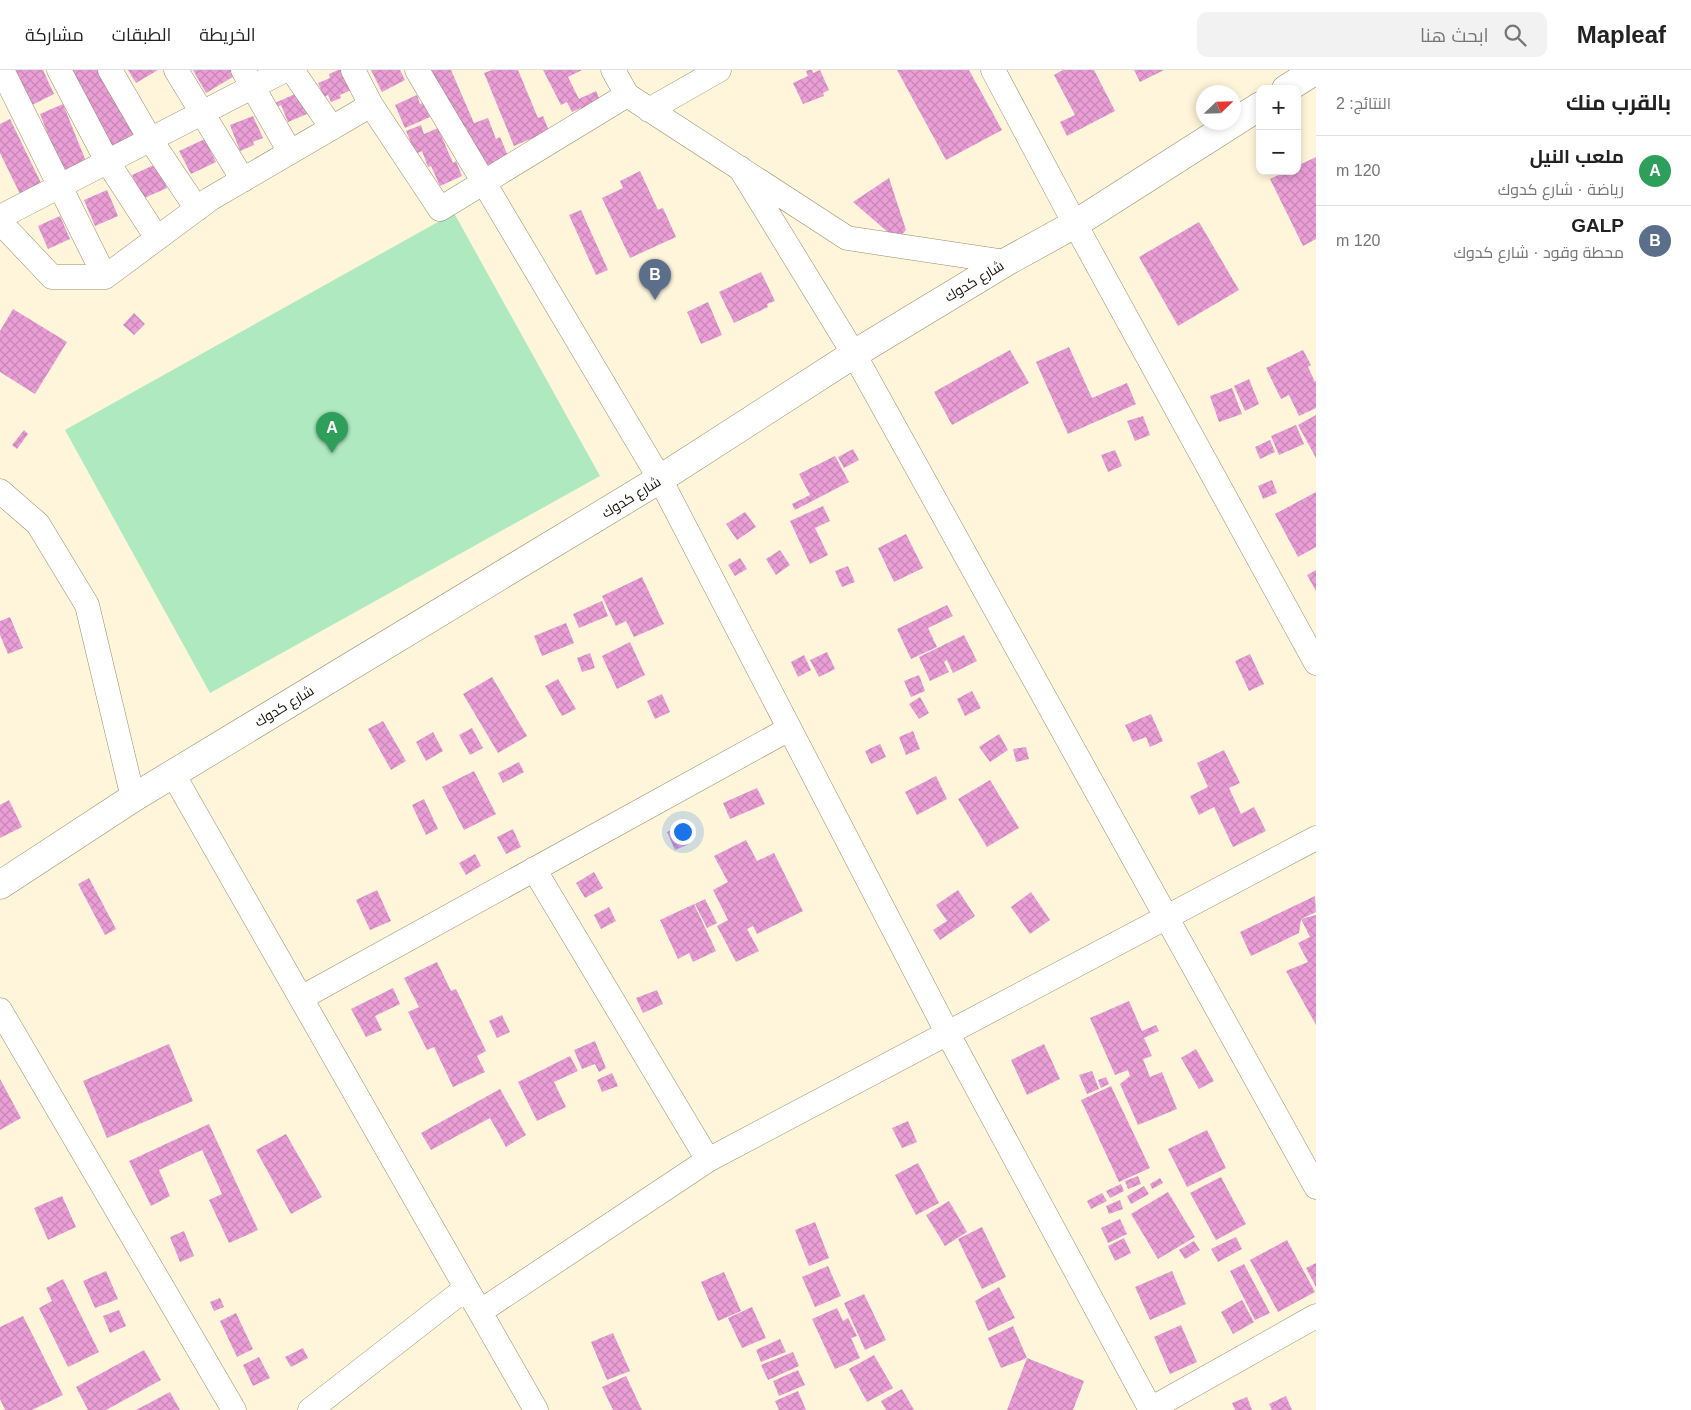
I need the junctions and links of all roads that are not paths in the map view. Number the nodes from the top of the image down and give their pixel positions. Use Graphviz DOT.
graph roads {
  1 [pos="2,70"];
  2 [pos="59,70"];
  3 [pos="110,70"];
  4 [pos="176,70"];
  5 [pos="285,70"];
  6 [pos="292,70"];
  7 [pos="353,70"];
  8 [pos="417,70"];
  9 [pos="613,70"];
  10 [pos="993,70"];
  11 [pos="1316,70"];
  12 [pos="712,72"];
  13 [pos="248,78"];
  14 [pos="1292,85"];
  15 [pos="627,95"];
  16 [pos="371,105"];
  17 [pos="1256,109"];
  18 [pos="650,110"];
  19 [pos="202,113"];
  20 [pos="332,128"];
  21 [pos="150,139"];
  22 [pos="290,152"];
  23 [pos="108,161"];
  24 [pos="740,168"];
  25 [pos="242,180"];
  26 [pos="484,182"];
  27 [pos="59,186"];
  28 [pos="197,209"];
  29 [pos="0,217"];
  30 [pos="0,222"];
  31 [pos="1075,224"];
  32 [pos="157,238"];
  33 [pos="1006,262"];
  34 [pos="105,277"];
  35 [pos="854,354"];
  36 [pos="660,479"];
  37 [pos="0,491"];
  38 [pos="1316,663"];
  39 [pos="789,729"];
  40 [pos="173,774"];
  41 [pos="133,798"];
  42 [pos="1316,838"];
  43 [pos="534,870"];
  44 [pos="0,885"];
  45 [pos="1166,918"];
  46 [pos="301,998"];
  47 [pos="0,1010"];
  48 [pos="948,1034"];
  49 [pos="708,1160"];
  50 [pos="1316,1186"];
  51 [pos="465,1289"];
  52 [pos="1316,1316"];
  53 [pos="234,1410"];
  54 [pos="310,1410"];
  55 [pos="536,1410"];
  56 [pos="1150,1410"];
  1 -- 27 [label="street"];
  2 -- 23 [label="street"];
  3 -- 21 [label="street"];
  4 -- 19 [label="street"];
  5 -- 13 [label="street"];
  6 -- 20 [label="street"];
  7 -- 16 [label="street"];
  8 -- 26 [label="street"];
  9 -- 15 [label="street"];
  10 -- 31 [label="street"];
  11 -- 14 [label="street"];
  12 -- 18 [label="street"];
  13 -- 19 [label="street"];
  13 -- 22 [label="street"];
  15 -- 18 [label="street"];
  15 -- 26 [label="street"];
  16 -- 20 [label="street"];
  16 -- 26 [label="street"];
  17 -- 31 [label="street, شارع كدوك"];
  18 -- 24 [label="street"];
  19 -- 21 [label="street"];
  19 -- 25 [label="street"];
  20 -- 22 [label="street"];
  21 -- 23 [label="street"];
  21 -- 28 [label="street"];
  22 -- 25 [label="street"];
  23 -- 27 [label="street"];
  23 -- 32 [label="street"];
  24 -- 33 [label="street"];
  24 -- 35 [label="street"];
  25 -- 28 [label="street"];
  26 -- 36 [label="street"];
  27 -- 29 [label="street"];
  27 -- 34 [label="street"];
  28 -- 32 [label="street"];
  30 -- 34 [label="street"];
  31 -- 33 [label="street, شارع كدوك"];
  31 -- 38 [label="street"];
  32 -- 34 [label="street"];
  33 -- 35 [label="street, شارع كدوك"];
  35 -- 36 [label="street, شارع كدوك"];
  35 -- 45 [label="street"];
  36 -- 39 [label="street"];
  36 -- 40 [label="street, شارع كدوك"];
  37 -- 41 [label="street"];
  39 -- 43 [label="street"];
  39 -- 48 [label="street"];
  40 -- 41 [label="street, شارع كدوك"];
  40 -- 46 [label="street"];
  41 -- 44 [label="street, شارع كدوك"];
  42 -- 45 [label="street"];
  43 -- 46 [label="street"];
  43 -- 49 [label="street"];
  45 -- 48 [label="street"];
  45 -- 50 [label="street"];
  46 -- 51 [label="street"];
  47 -- 53 [label="street"];
  48 -- 49 [label="street"];
  48 -- 56 [label="street"];
  49 -- 51 [label="street"];
  51 -- 54 [label="street"];
  51 -- 55 [label="street"];
  52 -- 56 [label="street"];
}
